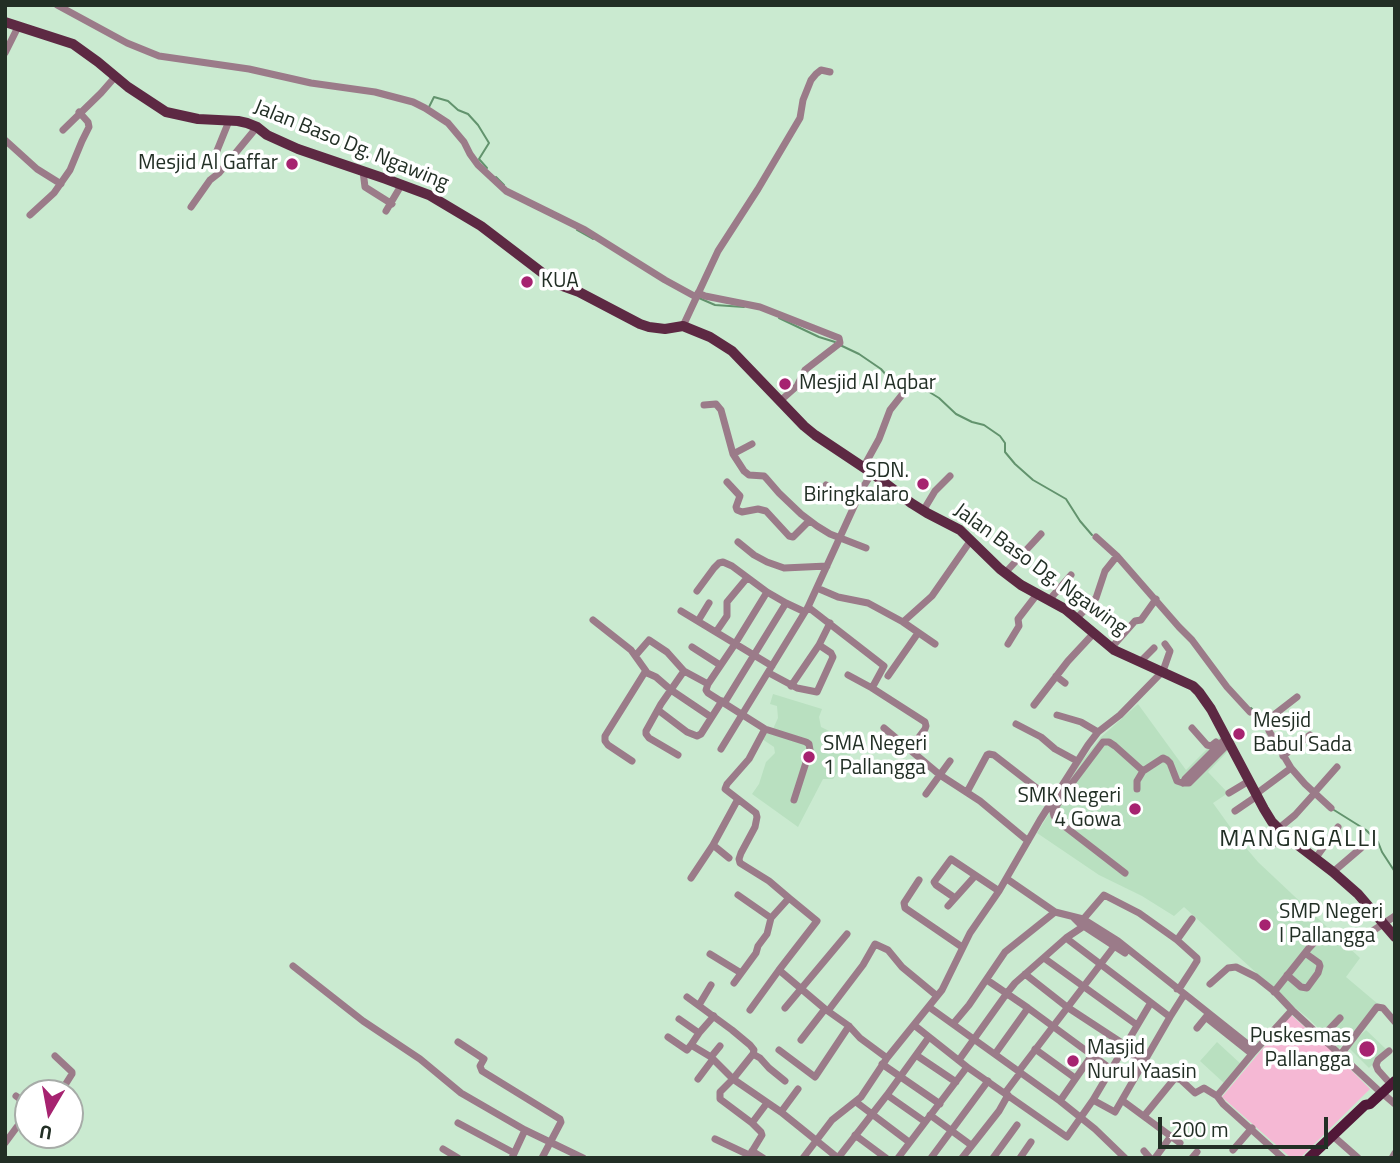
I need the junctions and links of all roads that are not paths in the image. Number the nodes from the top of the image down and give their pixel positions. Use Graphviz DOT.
graph roads {
  1 [pos="57,5"];
  2 [pos="5,22"];
  3 [pos="18,27"];
  4 [pos="5,53"];
  5 [pos="830,72"];
  6 [pos="115,77"];
  7 [pos="79,112"];
  8 [pos="229,121"];
  9 [pos="257,127"];
  10 [pos="63,130"];
  11 [pos="5,140"];
  12 [pos="214,158"];
  13 [pos="363,171"];
  14 [pos="61,184"];
  15 [pos="402,184"];
  16 [pos="191,207"];
  17 [pos="30,215"];
  18 [pos="697,295"];
  19 [pos="683,326"];
  20 [pos="909,386"];
  21 [pos="780,401"];
  22 [pos="704,405"];
  23 [pos="752,444"];
  24 [pos="733,454"];
  25 [pos="867,470"];
  26 [pos="950,476"];
  27 [pos="727,482"];
  28 [pos="826,485"];
  29 [pos="857,500"];
  30 [pos="923,511"];
  31 [pos="809,521"];
  32 [pos="1041,534"];
  33 [pos="1096,537"];
  34 [pos="839,538"];
  35 [pos="971,540"];
  36 [pos="738,542"];
  37 [pos="866,548"];
  38 [pos="1115,558"];
  39 [pos="827,566"];
  40 [pos="1005,573"];
  41 [pos="1071,575"];
  42 [pos="747,578"];
  43 [pos="817,588"];
  44 [pos="697,591"];
  45 [pos="766,592"];
  46 [pos="1038,593"];
  47 [pos="1050,599"];
  48 [pos="1155,601"];
  49 [pos="709,603"];
  50 [pos="786,603"];
  51 [pos="807,610"];
  52 [pos="681,611"];
  53 [pos="1077,618"];
  54 [pos="593,620"];
  55 [pos="698,621"];
  56 [pos="903,622"];
  57 [pos="830,624"];
  58 [pos="716,632"];
  59 [pos="918,633"];
  60 [pos="1094,633"];
  61 [pos="735,644"];
  62 [pos="935,644"];
  63 [pos="1008,644"];
  64 [pos="1165,644"];
  65 [pos="819,645"];
  66 [pos="692,647"];
  67 [pos="1112,648"];
  68 [pos="1154,648"];
  69 [pos="754,654"];
  70 [pos="636,655"];
  71 [pos="1140,662"];
  72 [pos="720,665"];
  73 [pos="771,670"];
  74 [pos="646,671"];
  75 [pos="684,671"];
  76 [pos="1163,671"];
  77 [pos="848,675"];
  78 [pos="888,676"];
  79 [pos="1056,676"];
  80 [pos="1065,683"];
  81 [pos="708,684"];
  82 [pos="791,686"];
  83 [pos="873,688"];
  84 [pos="671,691"];
  85 [pos="1297,697"];
  86 [pos="723,701"];
  87 [pos="1034,705"];
  88 [pos="658,710"];
  89 [pos="1250,712"];
  90 [pos="743,715"];
  91 [pos="1057,715"];
  92 [pos="711,717"];
  93 [pos="1266,721"];
  94 [pos="1016,724"];
  95 [pos="1192,728"];
  96 [pos="765,729"];
  97 [pos="884,729"];
  98 [pos="1269,731"];
  99 [pos="1098,732"];
  100 [pos="1310,735"];
  101 [pos="1224,741"];
  102 [pos="721,749"];
  103 [pos="910,749"];
  104 [pos="678,755"];
  105 [pos="1283,756"];
  106 [pos="632,761"];
  107 [pos="950,761"];
  108 [pos="1077,761"];
  109 [pos="1336,767"];
  110 [pos="1290,769"];
  111 [pos="1143,771"];
  112 [pos="940,775"];
  113 [pos="1249,781"];
  114 [pos="1137,789"];
  115 [pos="967,792"];
  116 [pos="1229,793"];
  117 [pos="926,794"];
  118 [pos="1314,794"];
  119 [pos="1256,795"];
  120 [pos="738,799"];
  121 [pos="794,800"];
  122 [pos="1052,800"];
  123 [pos="1331,808"];
  124 [pos="1235,811"];
  125 [pos="1338,827"];
  126 [pos="1280,836"];
  127 [pos="1028,841"];
  128 [pos="713,845"];
  129 [pos="1361,848"];
  130 [pos="729,858"];
  131 [pos="1315,859"];
  132 [pos="1333,872"];
  133 [pos="1125,873"];
  134 [pos="975,876"];
  135 [pos="691,878"];
  136 [pos="1007,879"];
  137 [pos="919,880"];
  138 [pos="999,891"];
  139 [pos="738,895"];
  140 [pos="789,898"];
  141 [pos="955,898"];
  142 [pos="948,906"];
  143 [pos="1055,912"];
  144 [pos="1395,916"];
  145 [pos="771,918"];
  146 [pos="1192,919"];
  147 [pos="1082,922"];
  148 [pos="1383,924"];
  149 [pos="847,934"];
  150 [pos="1395,937"];
  151 [pos="1066,938"];
  152 [pos="748,940"];
  153 [pos="1177,940"];
  154 [pos="1117,943"];
  155 [pos="758,946"];
  156 [pos="962,947"];
  157 [pos="1305,953"];
  158 [pos="710,954"];
  159 [pos="1044,958"];
  160 [pos="1100,965"];
  161 [pos="293,966"];
  162 [pos="779,970"];
  163 [pos="741,973"];
  164 [pos="1025,974"];
  165 [pos="1287,975"];
  166 [pos="987,979"];
  167 [pos="734,983"];
  168 [pos="1210,984"];
  169 [pos="711,985"];
  170 [pos="1083,987"];
  171 [pos="801,989"];
  172 [pos="1176,989"];
  173 [pos="1275,992"];
  174 [pos="1007,993"];
  175 [pos="937,996"];
  176 [pos="1184,996"];
  177 [pos="687,998"];
  178 [pos="1150,1004"];
  179 [pos="699,1005"];
  180 [pos="929,1007"];
  181 [pos="1067,1007"];
  182 [pos="785,1008"];
  183 [pos="1028,1008"];
  184 [pos="751,1010"];
  185 [pos="826,1010"];
  186 [pos="1292,1010"];
  187 [pos="714,1016"];
  188 [pos="1170,1017"];
  189 [pos="1206,1017"];
  190 [pos="1340,1018"];
  191 [pos="679,1019"];
  192 [pos="1395,1022"];
  193 [pos="953,1024"];
  194 [pos="914,1025"];
  195 [pos="1137,1025"];
  196 [pos="849,1026"];
  197 [pos="1053,1026"];
  198 [pos="1197,1028"];
  199 [pos="699,1033"];
  200 [pos="1233,1036"];
  201 [pos="668,1037"];
  202 [pos="929,1037"];
  203 [pos="1322,1037"];
  204 [pos="802,1040"];
  205 [pos="975,1040"];
  206 [pos="458,1042"];
  207 [pos="691,1045"];
  208 [pos="720,1046"];
  209 [pos="1124,1047"];
  210 [pos="1035,1049"];
  211 [pos="779,1050"];
  212 [pos="1389,1051"];
  213 [pos="1253,1052"];
  214 [pos="753,1054"];
  215 [pos="995,1054"];
  216 [pos="1341,1054"];
  217 [pos="916,1055"];
  218 [pos="1092,1055"];
  219 [pos="55,1056"];
  220 [pos="712,1058"];
  221 [pos="959,1060"];
  222 [pos="884,1061"];
  223 [pos="1144,1063"];
  224 [pos="967,1067"];
  225 [pos="1111,1069"];
  226 [pos="1020,1072"];
  227 [pos="900,1077"];
  228 [pos="1075,1078"];
  229 [pos="1392,1078"];
  230 [pos="69,1079"];
  231 [pos="698,1079"];
  232 [pos="733,1079"];
  233 [pos="988,1080"];
  234 [pos="785,1081"];
  235 [pos="956,1082"];
  236 [pos="798,1089"];
  237 [pos="1380,1091"];
  238 [pos="1007,1094"];
  239 [pos="887,1095"];
  240 [pos="1217,1096"];
  241 [pos="1093,1100"];
  242 [pos="1060,1101"];
  243 [pos="1123,1101"];
  244 [pos="767,1102"];
  245 [pos="856,1102"];
  246 [pos="940,1104"];
  247 [pos="1395,1104"];
  248 [pos="781,1112"];
  249 [pos="872,1114"];
  250 [pos="930,1115"];
  251 [pos="1144,1116"];
  252 [pos="1081,1118"];
  253 [pos="924,1121"];
  254 [pos="458,1123"];
  255 [pos="752,1123"];
  256 [pos="1017,1125"];
  257 [pos="1252,1128"];
  258 [pos="525,1130"];
  259 [pos="950,1130"];
  260 [pos="855,1135"];
  261 [pos="1171,1136"];
  262 [pos="1333,1136"];
  263 [pos="715,1139"];
  264 [pos="816,1140"];
  265 [pos="550,1142"];
  266 [pos="909,1142"];
  267 [pos="1031,1142"];
  268 [pos="1180,1143"];
  269 [pos="971,1145"];
  270 [pos="443,1149"];
  271 [pos="1233,1150"];
  272 [pos="1144,1151"];
  273 [pos="1395,1153"];
  274 [pos="513,1155"];
  275 [pos="750,1155"];
  276 [pos="841,1156"];
  277 [pos="458,1158"];
  278 [pos="542,1158"];
  279 [pos="583,1158"];
  280 [pos="763,1158"];
  281 [pos="803,1158"];
  282 [pos="886,1158"];
  283 [pos="898,1158"];
  284 [pos="930,1158"];
  285 [pos="962,1158"];
  286 [pos="993,1158"];
  287 [pos="1020,1158"];
  288 [pos="1125,1158"];
  289 [pos="1153,1158"];
  290 [pos="1283,1158"];
  291 [pos="1309,1158"];
  292 [pos="1357,1158"];
  293 [pos="1392,1158"];
  1 -- 18 [label="street"];
  2 -- 3 [label="main road, Jalan Baso Dg. Ngawing"];
  3 -- 4 [label="street"];
  3 -- 6 [label="main road, Jalan Baso Dg. Ngawing"];
  5 -- 18 [label="street"];
  6 -- 7 [label="street"];
  6 -- 8 [label="main road, Jalan Baso Dg. Ngawing"];
  7 -- 10 [label="street"];
  7 -- 14 [label="street"];
  8 -- 9 [label="main road, Jalan Baso Dg. Ngawing"];
  8 -- 12 [label="street"];
  9 -- 13 [label="main road, Jalan Baso Dg. Ngawing"];
  9 -- 16 [label="street"];
  11 -- 14 [label="street"];
  13 -- 15 [label="main road, Jalan Baso Dg. Ngawing"];
  13 -- 15 [label="street"];
  14 -- 17 [label="street"];
  15 -- 19 [label="main road, Jalan Baso Dg. Ngawing"];
  18 -- 19 [label="street"];
  18 -- 21 [label="street"];
  19 -- 21 [label="main road, Jalan Baso Dg. Ngawing"];
  20 -- 25 [label="street"];
  21 -- 25 [label="main road, Jalan Baso Dg. Ngawing"];
  22 -- 24 [label="street"];
  23 -- 24 [label="street"];
  24 -- 31 [label="street"];
  25 -- 29 [label="street"];
  25 -- 30 [label="main road, Jalan Baso Dg. Ngawing"];
  26 -- 30 [label="street"];
  27 -- 31 [label="street"];
  28 -- 29 [label="street"];
  29 -- 34 [label="street"];
  30 -- 35 [label="main road, Jalan Baso Dg. Ngawing"];
  31 -- 34 [label="street"];
  32 -- 40 [label="street"];
  33 -- 38 [label="street"];
  34 -- 37 [label="street"];
  34 -- 39 [label="street"];
  35 -- 40 [label="main road, Jalan Baso Dg. Ngawing"];
  35 -- 56 [label="street"];
  36 -- 39 [label="street"];
  38 -- 48 [label="street"];
  38 -- 53 [label="street"];
  39 -- 43 [label="street"];
  40 -- 46 [label="main road, Jalan Baso Dg. Ngawing"];
  41 -- 47 [label="street"];
  42 -- 44 [label="street"];
  42 -- 45 [label="street"];
  42 -- 58 [label="street"];
  43 -- 51 [label="street"];
  43 -- 56 [label="street"];
  45 -- 50 [label="street"];
  45 -- 61 [label="street"];
  46 -- 47 [label="main road, Jalan Baso Dg. Ngawing"];
  46 -- 63 [label="street"];
  47 -- 53 [label="main road, Jalan Baso Dg. Ngawing"];
  48 -- 67 [label="street"];
  48 -- 89 [label="street"];
  49 -- 55 [label="street"];
  50 -- 51 [label="street"];
  50 -- 69 [label="street"];
  51 -- 57 [label="street"];
  51 -- 73 [label="street"];
  52 -- 55 [label="street"];
  53 -- 60 [label="main road, Jalan Baso Dg. Ngawing"];
  54 -- 70 [label="street"];
  55 -- 58 [label="street"];
  56 -- 59 [label="street"];
  57 -- 65 [label="street"];
  57 -- 83 [label="street"];
  58 -- 61 [label="street"];
  59 -- 62 [label="street"];
  59 -- 78 [label="street"];
  60 -- 67 [label="main road, Jalan Baso Dg. Ngawing"];
  60 -- 79 [label="street"];
  61 -- 69 [label="street"];
  61 -- 72 [label="street"];
  64 -- 76 [label="street"];
  65 -- 82 [label="street"];
  65 -- 82 [label="street"];
  66 -- 72 [label="street"];
  67 -- 71 [label="main road, Jalan Baso Dg. Ngawing"];
  68 -- 71 [label="street"];
  69 -- 73 [label="street"];
  69 -- 86 [label="street"];
  70 -- 74 [label="street"];
  70 -- 75 [label="street"];
  71 -- 76 [label="main road, Jalan Baso Dg. Ngawing"];
  72 -- 81 [label="street"];
  73 -- 82 [label="street"];
  73 -- 90 [label="street"];
  74 -- 84 [label="street"];
  74 -- 106 [label="street"];
  75 -- 81 [label="street"];
  75 -- 84 [label="street"];
  76 -- 99 [label="street"];
  76 -- 101 [label="main road, Jalan Baso Dg. Ngawing"];
  77 -- 83 [label="street"];
  79 -- 80 [label="street"];
  79 -- 87 [label="street"];
  81 -- 86 [label="street"];
  83 -- 103 [label="street"];
  84 -- 88 [label="street"];
  84 -- 92 [label="street"];
  85 -- 93 [label="street"];
  86 -- 90 [label="street"];
  86 -- 92 [label="street"];
  88 -- 92 [label="street"];
  88 -- 104 [label="street"];
  90 -- 96 [label="street"];
  90 -- 102 [label="street"];
  91 -- 99 [label="street"];
  94 -- 108 [label="street"];
  95 -- 101 [label="street"];
  96 -- 120 [label="street"];
  96 -- 121 [label="street"];
  97 -- 103 [label="street"];
  98 -- 105 [label="street"];
  99 -- 108 [label="street"];
  100 -- 105 [label="street"];
  101 -- 111 [label="street"];
  101 -- 113 [label="main road, Jalan Baso Dg. Ngawing"];
  103 -- 112 [label="street"];
  105 -- 110 [label="street"];
  107 -- 112 [label="street"];
  108 -- 122 [label="street"];
  109 -- 118 [label="street"];
  110 -- 118 [label="street"];
  110 -- 119 [label="street"];
  111 -- 114 [label="street"];
  111 -- 133 [label="street"];
  112 -- 115 [label="street"];
  112 -- 117 [label="street"];
  113 -- 116 [label="street"];
  113 -- 119 [label="main road, Jalan Baso Dg. Ngawing"];
  115 -- 122 [label="street"];
  115 -- 127 [label="street"];
  118 -- 123 [label="street"];
  118 -- 126 [label="street"];
  119 -- 124 [label="street"];
  119 -- 126 [label="main road, Jalan Baso Dg. Ngawing"];
  120 -- 128 [label="street"];
  120 -- 140 [label="street"];
  122 -- 127 [label="street"];
  125 -- 131 [label="street"];
  126 -- 131 [label="main road, Jalan Baso Dg. Ngawing"];
  127 -- 136 [label="street"];
  128 -- 130 [label="street"];
  128 -- 135 [label="street"];
  129 -- 132 [label="street"];
  131 -- 132 [label="main road, Jalan Baso Dg. Ngawing"];
  132 -- 148 [label="main road, Jalan Baso Dg. Ngawing"];
  134 -- 138 [label="street"];
  134 -- 141 [label="street"];
  134 -- 141 [label="street"];
  136 -- 138 [label="street"];
  136 -- 143 [label="street"];
  137 -- 156 [label="street"];
  138 -- 156 [label="street"];
  139 -- 145 [label="street"];
  140 -- 145 [label="street"];
  140 -- 162 [label="street"];
  141 -- 142 [label="street"];
  143 -- 147 [label="street"];
  143 -- 166 [label="street"];
  144 -- 148 [label="street"];
  145 -- 155 [label="street"];
  146 -- 153 [label="street"];
  147 -- 151 [label="street"];
  147 -- 153 [label="street"];
  147 -- 154 [label="street"];
  148 -- 150 [label="main road, Jalan Baso Dg. Ngawing"];
  148 -- 157 [label="street"];
  149 -- 171 [label="street"];
  151 -- 159 [label="street"];
  151 -- 160 [label="street"];
  152 -- 155 [label="street"];
  153 -- 172 [label="street"];
  154 -- 160 [label="street"];
  154 -- 172 [label="street"];
  155 -- 163 [label="street"];
  156 -- 175 [label="street"];
  157 -- 165 [label="street"];
  157 -- 165 [label="street"];
  158 -- 163 [label="street"];
  159 -- 164 [label="street"];
  159 -- 170 [label="street"];
  160 -- 170 [label="street"];
  160 -- 178 [label="street"];
  161 -- 258 [label="street"];
  162 -- 171 [label="street"];
  162 -- 184 [label="street"];
  163 -- 167 [label="street"];
  164 -- 174 [label="street"];
  164 -- 181 [label="street"];
  165 -- 173 [label="street"];
  166 -- 174 [label="street"];
  166 -- 193 [label="street"];
  168 -- 173 [label="street"];
  169 -- 179 [label="street"];
  170 -- 181 [label="street"];
  170 -- 195 [label="street"];
  171 -- 182 [label="street"];
  171 -- 185 [label="street"];
  172 -- 176 [label="street"];
  173 -- 186 [label="street"];
  174 -- 183 [label="street"];
  174 -- 205 [label="street"];
  175 -- 180 [label="street"];
  175 -- 185 [label="street"];
  176 -- 188 [label="street"];
  176 -- 189 [label="street"];
  176 -- 200 [label="street"];
  177 -- 179 [label="street"];
  178 -- 188 [label="street"];
  178 -- 195 [label="street"];
  179 -- 187 [label="street"];
  180 -- 193 [label="street"];
  180 -- 194 [label="street"];
  181 -- 197 [label="street"];
  181 -- 209 [label="street"];
  183 -- 197 [label="street"];
  183 -- 215 [label="street"];
  185 -- 196 [label="street"];
  185 -- 204 [label="street"];
  186 -- 203 [label="street"];
  186 -- 213 [label="street"];
  187 -- 199 [label="street"];
  187 -- 214 [label="street"];
  188 -- 223 [label="street"];
  189 -- 198 [label="street"];
  189 -- 200 [label="street"];
  190 -- 203 [label="street"];
  191 -- 199 [label="street"];
  192 -- 216 [label="street"];
  193 -- 205 [label="street"];
  194 -- 202 [label="street"];
  194 -- 222 [label="street"];
  195 -- 209 [label="street"];
  196 -- 211 [label="street"];
  196 -- 222 [label="street"];
  197 -- 210 [label="street"];
  197 -- 218 [label="street"];
  199 -- 207 [label="street"];
  200 -- 213 [label="street"];
  201 -- 207 [label="street"];
  202 -- 217 [label="street"];
  202 -- 221 [label="street"];
  203 -- 216 [label="street"];
  205 -- 215 [label="street"];
  205 -- 221 [label="street"];
  206 -- 265 [label="street"];
  207 -- 220 [label="street"];
  208 -- 220 [label="street"];
  209 -- 223 [label="street"];
  209 -- 225 [label="street"];
  210 -- 226 [label="street"];
  210 -- 228 [label="street"];
  212 -- 229 [label="street"];
  213 -- 240 [label="street"];
  214 -- 232 [label="street"];
  214 -- 234 [label="street"];
  215 -- 226 [label="street"];
  216 -- 237 [label="street"];
  217 -- 227 [label="street"];
  217 -- 235 [label="street"];
  218 -- 225 [label="street"];
  218 -- 228 [label="street"];
  219 -- 230 [label="street"];
  220 -- 231 [label="street"];
  220 -- 232 [label="street"];
  221 -- 224 [label="street"];
  222 -- 227 [label="street"];
  222 -- 245 [label="street"];
  223 -- 243 [label="street"];
  224 -- 233 [label="street"];
  224 -- 235 [label="street"];
  225 -- 241 [label="street"];
  226 -- 238 [label="street"];
  226 -- 242 [label="street"];
  227 -- 239 [label="street"];
  227 -- 246 [label="street"];
  228 -- 242 [label="street"];
  229 -- 237 [label="highway"];
  232 -- 244 [label="street"];
  232 -- 255 [label="street"];
  233 -- 238 [label="street"];
  233 -- 259 [label="street"];
  235 -- 246 [label="street"];
  236 -- 248 [label="street"];
  237 -- 247 [label="street"];
  237 -- 262 [label="highway"];
  238 -- 252 [label="street"];
  238 -- 269 [label="street"];
  239 -- 249 [label="street"];
  239 -- 253 [label="street"];
  240 -- 251 [label="street"];
  240 -- 257 [label="street"];
  241 -- 243 [label="street"];
  241 -- 252 [label="street"];
  242 -- 252 [label="street"];
  243 -- 251 [label="street"];
  244 -- 248 [label="street"];
  244 -- 255 [label="street"];
  245 -- 249 [label="street"];
  245 -- 264 [label="street"];
  246 -- 250 [label="street"];
  248 -- 264 [label="street"];
  249 -- 260 [label="street"];
  249 -- 266 [label="street"];
  250 -- 253 [label="street"];
  250 -- 259 [label="street"];
  251 -- 261 [label="street"];
  252 -- 288 [label="street"];
  253 -- 266 [label="street"];
  254 -- 274 [label="street"];
  255 -- 275 [label="street"];
  256 -- 286 [label="street"];
  257 -- 271 [label="street"];
  257 -- 290 [label="street"];
  258 -- 265 [label="street"];
  258 -- 274 [label="street"];
  259 -- 269 [label="street"];
  259 -- 284 [label="street"];
  260 -- 276 [label="street"];
  260 -- 282 [label="street"];
  261 -- 268 [label="street"];
  261 -- 289 [label="street"];
  262 -- 291 [label="highway"];
  262 -- 292 [label="street"];
  263 -- 275 [label="street"];
  264 -- 276 [label="street"];
  264 -- 281 [label="street"];
  265 -- 278 [label="street"];
  265 -- 279 [label="street"];
  266 -- 283 [label="street"];
  267 -- 287 [label="street"];
  269 -- 285 [label="street"];
  270 -- 277 [label="street"];
  272 -- 289 [label="street"];
  273 -- 293 [label="street"];
  275 -- 280 [label="street"];
}
